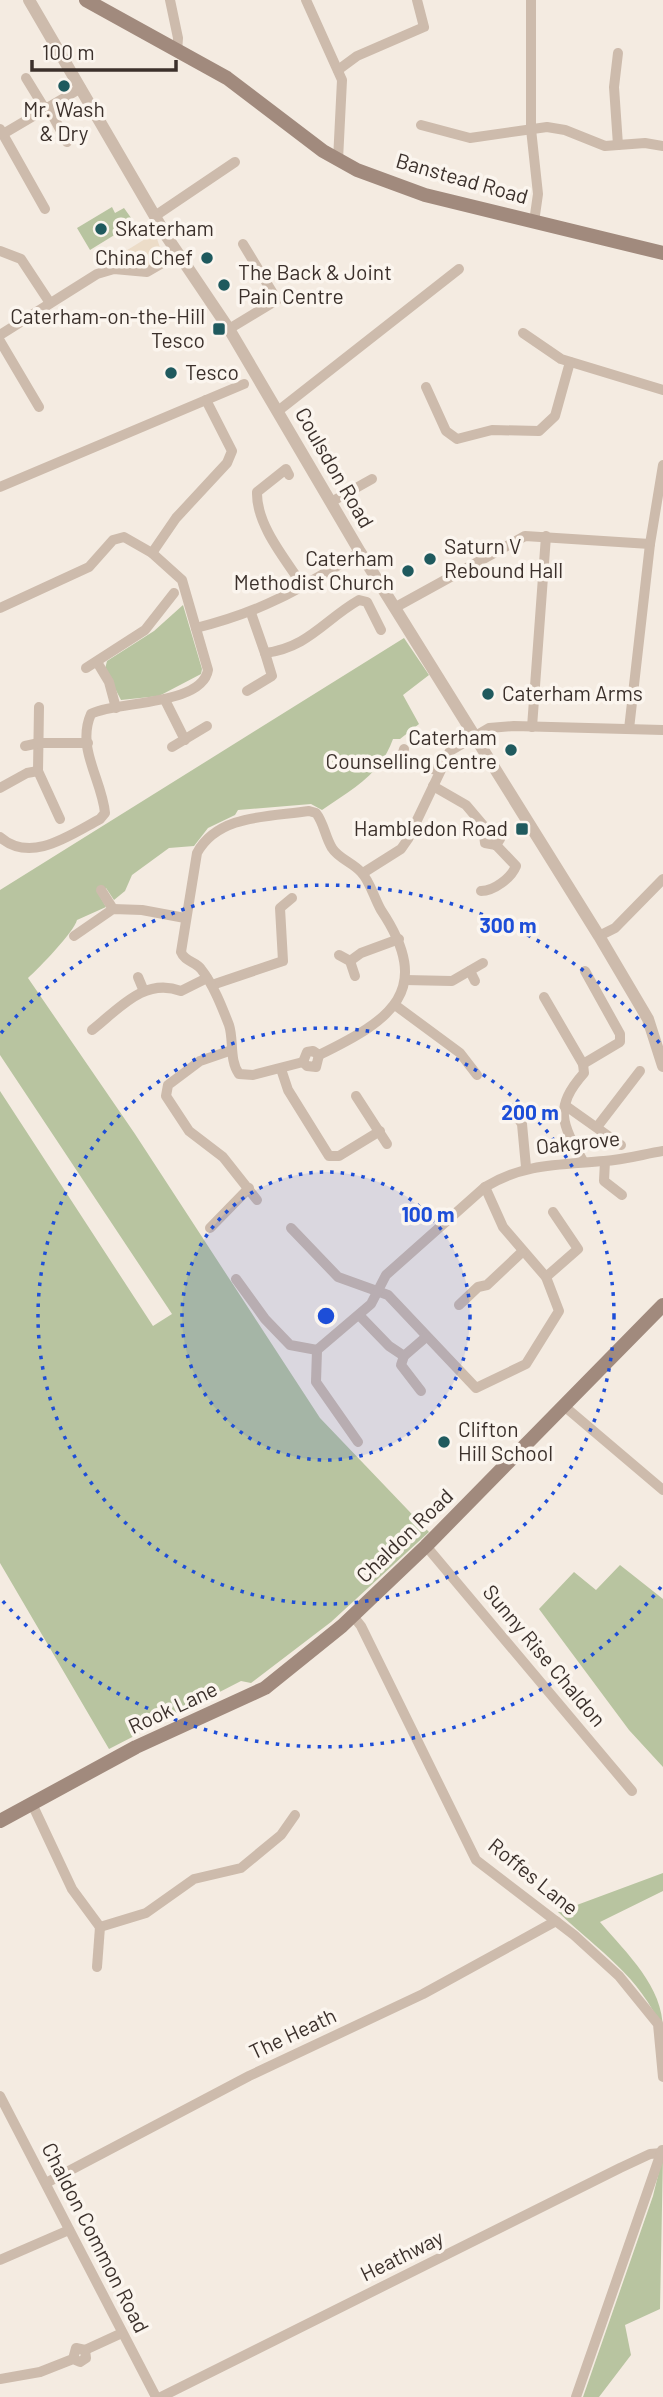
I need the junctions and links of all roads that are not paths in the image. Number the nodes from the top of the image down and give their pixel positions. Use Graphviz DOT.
graph roads {
  1 [pos="29,0"];
  2 [pos="86,0"];
  3 [pos="170,0"];
  4 [pos="306,0"];
  5 [pos="417,0"];
  6 [pos="531,0"];
  7 [pos="177,51"];
  8 [pos="618,53"];
  9 [pos="338,70"];
  10 [pos="26,78"];
  11 [pos="81,88"];
  12 [pos="46,108"];
  13 [pos="421,125"];
  14 [pos="531,129"];
  15 [pos="1,132"];
  16 [pos="67,142"];
  17 [pos="618,145"];
  18 [pos="663,146"];
  19 [pos="338,160"];
  20 [pos="235,162"];
  21 [pos="45,209"];
  22 [pos="155,216"];
  23 [pos="534,222"];
  24 [pos="243,244"];
  25 [pos="0,251"];
  26 [pos="663,253"];
  27 [pos="178,254"];
  28 [pos="459,269"];
  29 [pos="50,303"];
  30 [pos="229,329"];
  31 [pos="523,333"];
  32 [pos="0,335"];
  33 [pos="0,341"];
  34 [pos="570,362"];
  35 [pos="244,384"];
  36 [pos="426,387"];
  37 [pos="663,390"];
  38 [pos="206,400"];
  39 [pos="40,407"];
  40 [pos="278,411"];
  41 [pos="663,465"];
  42 [pos="289,475"];
  43 [pos="372,479"];
  44 [pos="0,487"];
  45 [pos="331,502"];
  46 [pos="546,536"];
  47 [pos="650,544"];
  48 [pos="360,552"];
  49 [pos="152,553"];
  50 [pos="303,586"];
  51 [pos="174,593"];
  52 [pos="396,607"];
  53 [pos="0,608"];
  54 [pos="251,613"];
  55 [pos="196,628"];
  56 [pos="381,630"];
  57 [pos="265,653"];
  58 [pos="97,662"];
  59 [pos="86,667"];
  60 [pos="247,691"];
  61 [pos="165,700"];
  62 [pos="39,707"];
  63 [pos="116,708"];
  64 [pos="207,726"];
  65 [pos="532,727"];
  66 [pos="629,729"];
  67 [pos="663,730"];
  68 [pos="473,736"];
  69 [pos="185,740"];
  70 [pos="39,743"];
  71 [pos="88,743"];
  72 [pos="25,746"];
  73 [pos="172,747"];
  74 [pos="404,749"];
  75 [pos="438,770"];
  76 [pos="38,771"];
  77 [pos="433,786"];
  78 [pos="0,788"];
  79 [pos="60,819"];
  80 [pos="0,837"];
  81 [pos="363,873"];
  82 [pos="663,879"];
  83 [pos="101,890"];
  84 [pos="481,891"];
  85 [pos="292,898"];
  86 [pos="113,909"];
  87 [pos="185,918"];
  88 [pos="74,936"];
  89 [pos="599,936"];
  90 [pos="398,939"];
  91 [pos="340,955"];
  92 [pos="350,961"];
  93 [pos="483,963"];
  94 [pos="585,971"];
  95 [pos="355,976"];
  96 [pos="138,977"];
  97 [pos="405,980"];
  98 [pos="209,981"];
  99 [pos="143,989"];
  100 [pos="544,997"];
  101 [pos="395,1005"];
  102 [pos="92,1030"];
  103 [pos="232,1050"];
  104 [pos="583,1064"];
  105 [pos="663,1066"];
  106 [pos="281,1069"];
  107 [pos="640,1071"];
  108 [pos="477,1075"];
  109 [pos="356,1096"];
  110 [pos="566,1106"];
  111 [pos="512,1108"];
  112 [pos="597,1127"];
  113 [pos="380,1131"];
  114 [pos="387,1144"];
  115 [pos="621,1145"];
  116 [pos="663,1151"];
  117 [pos="583,1161"];
  118 [pos="605,1161"];
  119 [pos="526,1167"];
  120 [pos="485,1187"];
  121 [pos="249,1188"];
  122 [pos="622,1195"];
  123 [pos="257,1200"];
  124 [pos="553,1212"];
  125 [pos="210,1228"];
  126 [pos="291,1228"];
  127 [pos="522,1252"];
  128 [pos="546,1277"];
  129 [pos="236,1279"];
  130 [pos="379,1291"];
  131 [pos="459,1305"];
  132 [pos="663,1305"];
  133 [pos="359,1315"];
  134 [pos="426,1337"];
  135 [pos="317,1350"];
  136 [pos="404,1356"];
  137 [pos="421,1391"];
  138 [pos="564,1406"];
  139 [pos="358,1442"];
  140 [pos="663,1490"];
  141 [pos="426,1546"];
  142 [pos="352,1616"];
  143 [pos="632,1791"];
  144 [pos="33,1806"];
  145 [pos="295,1815"];
  146 [pos="0,1821"];
  147 [pos="556,1921"];
  148 [pos="100,1927"];
  149 [pos="97,1967"];
  150 [pos="663,2077"];
  151 [pos="0,2096"];
  152 [pos="662,2150"];
  153 [pos="46,2183"];
  154 [pos="69,2230"];
  155 [pos="0,2260"];
  156 [pos="122,2333"];
  157 [pos="0,2379"];
  158 [pos="159,2397"];
  159 [pos="576,2397"];
  1 -- 11 [label="street, Coulsdon Road"];
  2 -- 7 [label="main road, Banstead Road"];
  3 -- 7 [label="street"];
  4 -- 9 [label="street"];
  5 -- 9 [label="street"];
  6 -- 14 [label="street"];
  7 -- 19 [label="main road, Banstead Road"];
  8 -- 17 [label="street"];
  9 -- 19 [label="street"];
  10 -- 12 [label="street"];
  11 -- 12 [label="street"];
  11 -- 22 [label="street, Coulsdon Road"];
  12 -- 15 [label="street"];
  12 -- 16 [label="street"];
  13 -- 14 [label="street"];
  14 -- 17 [label="street"];
  14 -- 23 [label="street"];
  15 -- 21 [label="street"];
  17 -- 18 [label="street"];
  19 -- 23 [label="main road, Banstead Road"];
  20 -- 22 [label="street"];
  22 -- 27 [label="street, Coulsdon Road"];
  23 -- 26 [label="main road, Banstead Road"];
  24 -- 30 [label="street"];
  25 -- 29 [label="street"];
  27 -- 29 [label="street"];
  27 -- 30 [label="street, Coulsdon Road"];
  28 -- 40 [label="street"];
  29 -- 32 [label="street"];
  30 -- 40 [label="street, Coulsdon Road"];
  31 -- 34 [label="street"];
  33 -- 39 [label="street"];
  34 -- 36 [label="street"];
  34 -- 37 [label="street"];
  35 -- 38 [label="street"];
  38 -- 44 [label="street"];
  38 -- 49 [label="street"];
  40 -- 45 [label="street, Coulsdon Road"];
  41 -- 47 [label="street"];
  42 -- 50 [label="street"];
  43 -- 45 [label="street"];
  45 -- 48 [label="street, Coulsdon Road"];
  46 -- 47 [label="street"];
  46 -- 52 [label="street"];
  46 -- 65 [label="street"];
  47 -- 66 [label="street"];
  48 -- 50 [label="street"];
  48 -- 52 [label="street, Coulsdon Road"];
  49 -- 53 [label="street"];
  49 -- 55 [label="street"];
  50 -- 54 [label="street"];
  51 -- 58 [label="street"];
  52 -- 68 [label="street, Coulsdon Road"];
  54 -- 55 [label="street"];
  54 -- 57 [label="street"];
  55 -- 61 [label="street"];
  56 -- 57 [label="street"];
  57 -- 60 [label="street"];
  58 -- 59 [label="street"];
  58 -- 63 [label="street"];
  61 -- 63 [label="street"];
  61 -- 69 [label="street"];
  62 -- 70 [label="street"];
  63 -- 71 [label="street"];
  64 -- 69 [label="street"];
  65 -- 66 [label="street"];
  65 -- 68 [label="street"];
  66 -- 67 [label="street"];
  68 -- 75 [label="street"];
  68 -- 89 [label="street, Coulsdon Road"];
  69 -- 73 [label="street"];
  70 -- 71 [label="street"];
  70 -- 72 [label="street"];
  70 -- 76 [label="street"];
  71 -- 80 [label="street"];
  74 -- 75 [label="street"];
  75 -- 77 [label="street"];
  76 -- 78 [label="street"];
  76 -- 79 [label="street"];
  77 -- 81 [label="street"];
  77 -- 84 [label="street"];
  81 -- 87 [label="street"];
  81 -- 90 [label="street"];
  82 -- 89 [label="street"];
  83 -- 86 [label="street"];
  85 -- 98 [label="street"];
  86 -- 87 [label="street"];
  86 -- 88 [label="street"];
  87 -- 98 [label="street"];
  89 -- 105 [label="street, Coulsdon Road"];
  90 -- 92 [label="street"];
  90 -- 97 [label="street"];
  91 -- 92 [label="street"];
  92 -- 95 [label="street"];
  93 -- 97 [label="street"];
  94 -- 104 [label="street"];
  96 -- 99 [label="street"];
  97 -- 101 [label="street"];
  98 -- 99 [label="street"];
  98 -- 103 [label="street"];
  99 -- 102 [label="street"];
  100 -- 104 [label="street"];
  101 -- 106 [label="street"];
  101 -- 108 [label="street"];
  103 -- 106 [label="street"];
  103 -- 121 [label="street"];
  104 -- 110 [label="street"];
  106 -- 113 [label="street"];
  107 -- 112 [label="street"];
  109 -- 113 [label="street"];
  110 -- 112 [label="street"];
  110 -- 117 [label="street"];
  111 -- 119 [label="street"];
  112 -- 115 [label="street"];
  113 -- 114 [label="street"];
  116 -- 118 [label="street, Oakgrove"];
  117 -- 118 [label="street, Oakgrove"];
  117 -- 119 [label="street, Oakgrove"];
  118 -- 122 [label="street"];
  119 -- 120 [label="street, Oakgrove"];
  120 -- 127 [label="street"];
  120 -- 130 [label="street, Oakgrove"];
  121 -- 123 [label="street"];
  121 -- 125 [label="street"];
  124 -- 128 [label="street"];
  126 -- 130 [label="street"];
  127 -- 128 [label="street"];
  127 -- 131 [label="street"];
  128 -- 134 [label="street"];
  129 -- 135 [label="street"];
  130 -- 133 [label="street, Oakgrove"];
  130 -- 134 [label="street"];
  132 -- 138 [label="main road, Chaldon Road"];
  133 -- 135 [label="street, Oakgrove"];
  133 -- 136 [label="street"];
  134 -- 136 [label="street"];
  135 -- 139 [label="street"];
  136 -- 137 [label="street"];
  138 -- 140 [label="street"];
  138 -- 141 [label="main road, Chaldon Road"];
  141 -- 142 [label="main road, Chaldon Road"];
  141 -- 143 [label="street, Sunny Rise Chaldon"];
  142 -- 144 [label="main road, Rook Lane"];
  142 -- 147 [label="street, Roffes Lane"];
  144 -- 146 [label="main road, Rook Lane"];
  144 -- 148 [label="street"];
  145 -- 148 [label="street"];
  147 -- 150 [label="street, Roffes Lane"];
  147 -- 153 [label="street, The Heath"];
  148 -- 149 [label="street"];
  151 -- 153 [label="street, Chaldon Common Road"];
  152 -- 158 [label="street, Heathway"];
  152 -- 159 [label="street"];
  153 -- 154 [label="street, Chaldon Common Road"];
  154 -- 155 [label="street"];
  154 -- 156 [label="street, Chaldon Common Road"];
  156 -- 157 [label="street"];
  156 -- 158 [label="street, Chaldon Common Road"];
}
